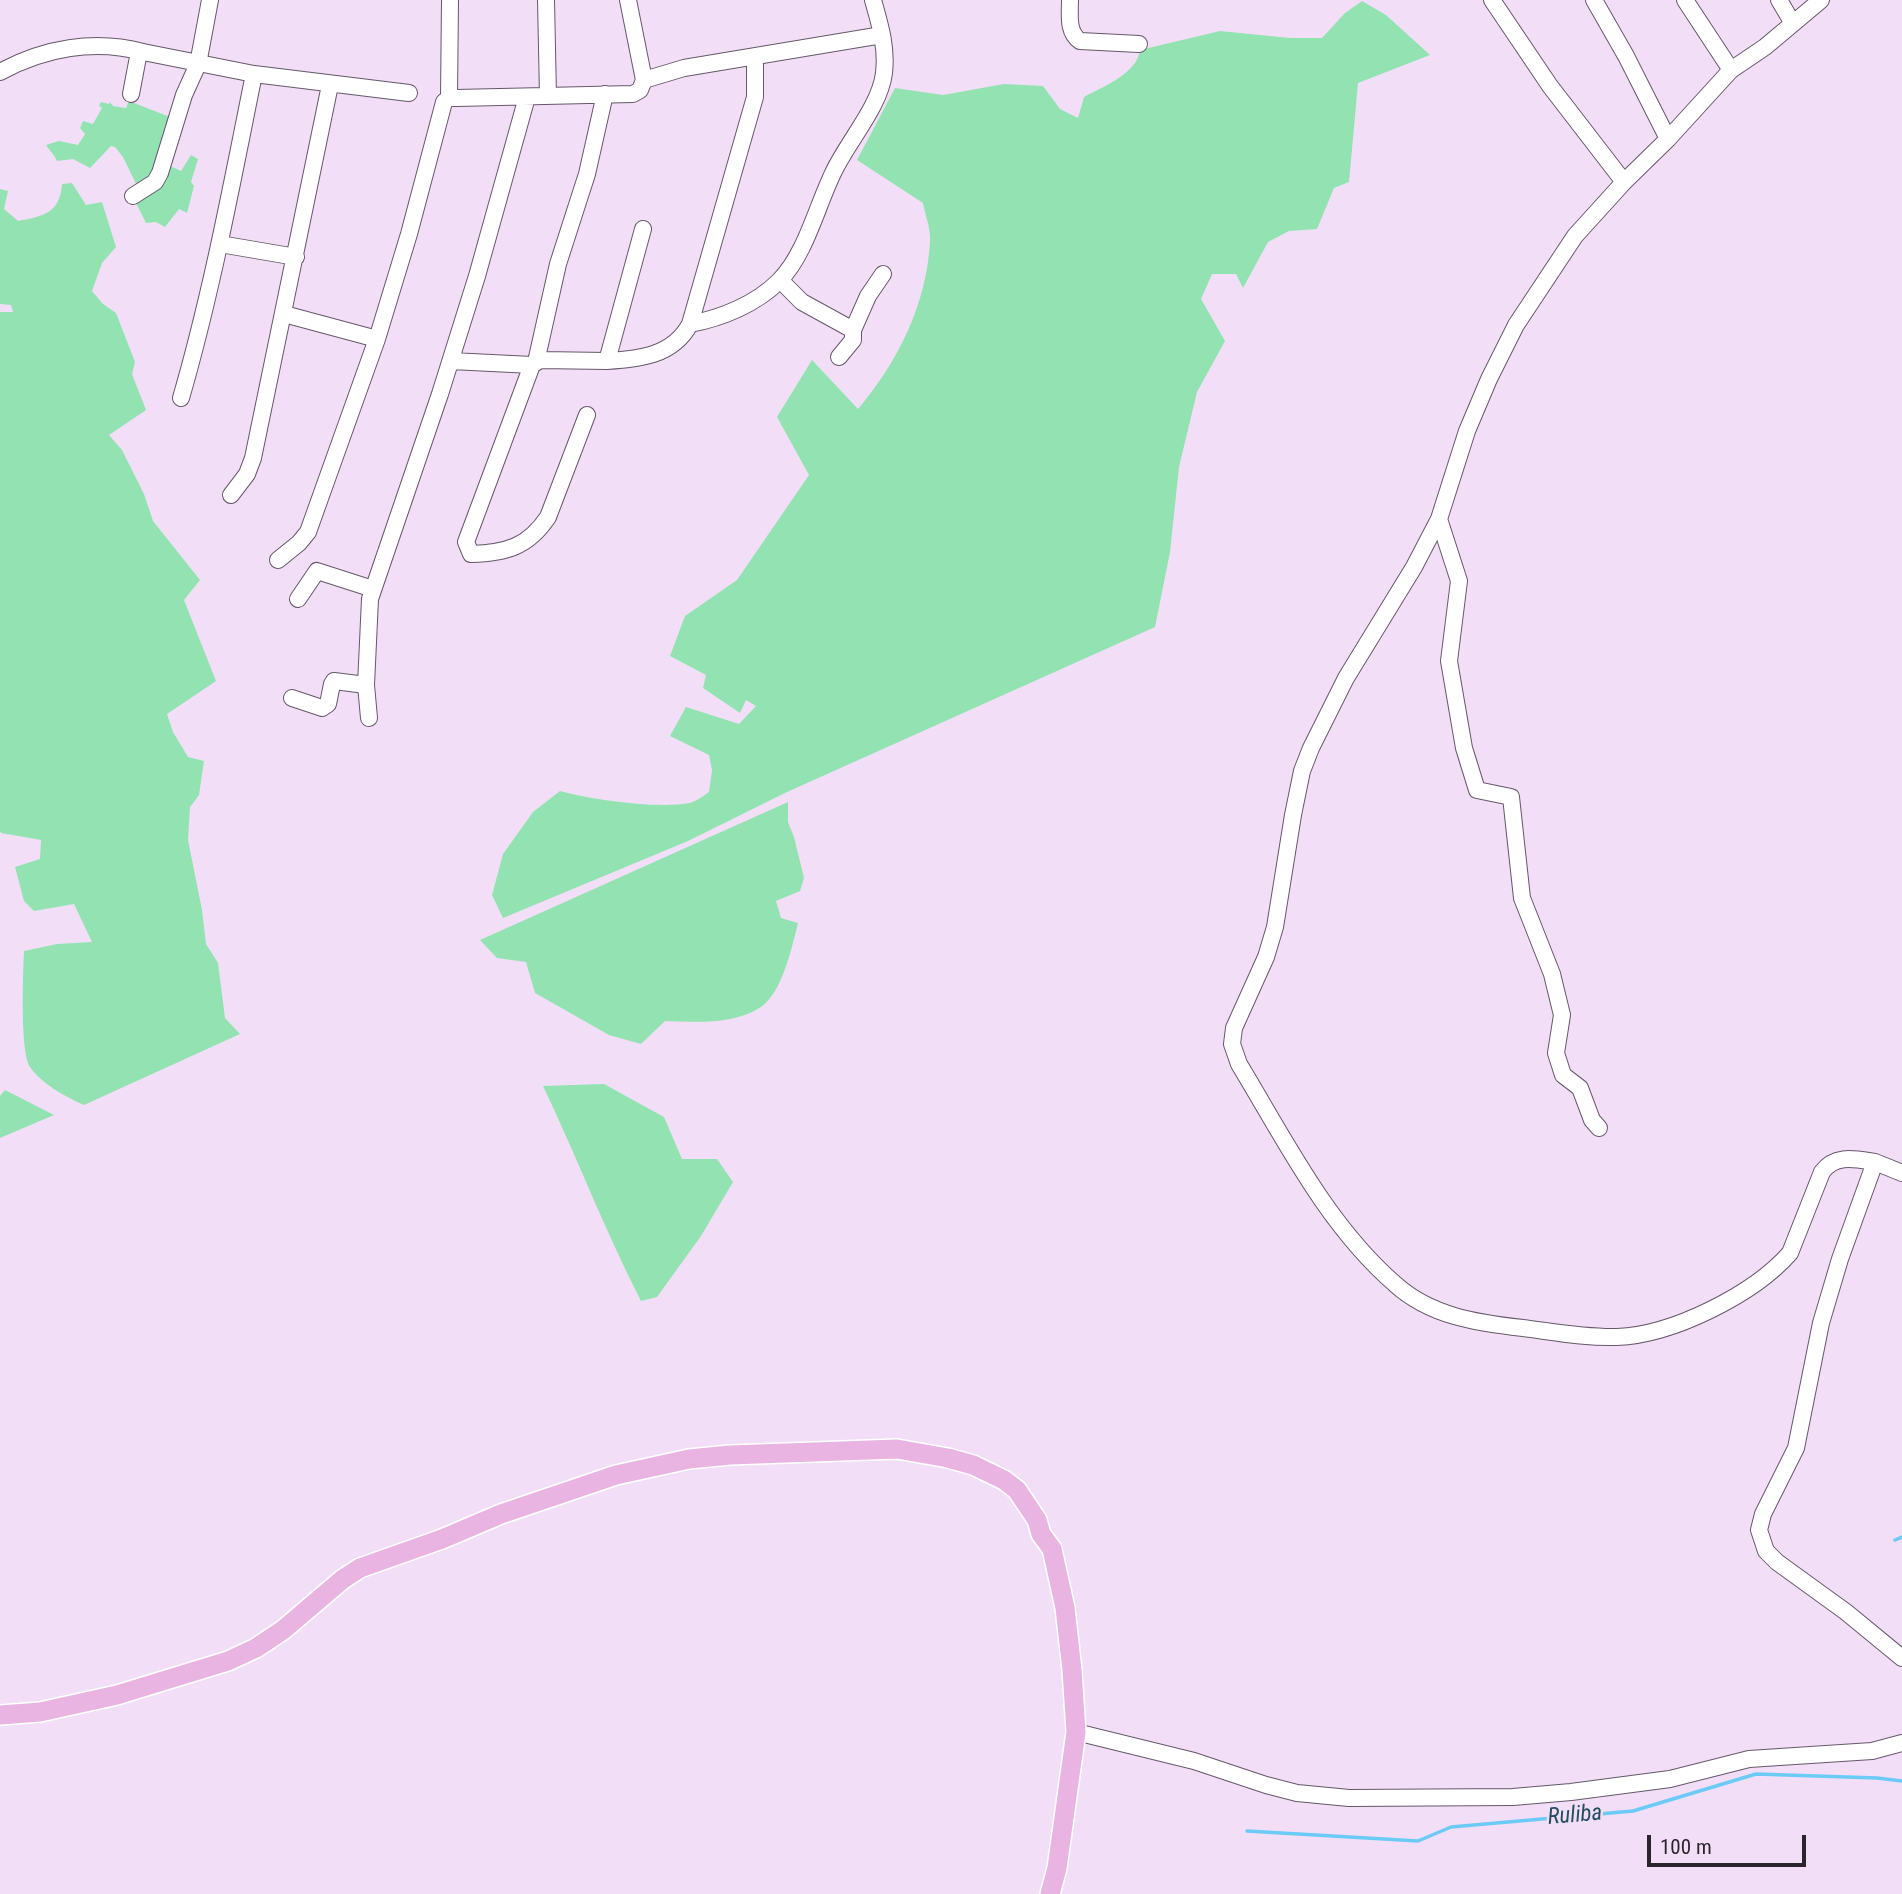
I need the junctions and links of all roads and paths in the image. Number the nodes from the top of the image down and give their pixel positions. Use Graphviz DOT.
graph roads {
  1 [pos="210,0"];
  2 [pos="450,0"];
  3 [pos="546,0"];
  4 [pos="629,0"];
  5 [pos="873,0"];
  6 [pos="1070,0"];
  7 [pos="1492,0"];
  8 [pos="1594,0"];
  9 [pos="1685,0"];
  10 [pos="1779,0"];
  11 [pos="1821,0"];
  12 [pos="1792,22"];
  13 [pos="882,35"];
  14 [pos="1139,44"];
  15 [pos="143,51"];
  16 [pos="755,57"];
  17 [pos="198,64"];
  18 [pos="1731,70"];
  19 [pos="0,72"];
  20 [pos="254,74"];
  21 [pos="644,80"];
  22 [pos="330,85"];
  23 [pos="410,93"];
  24 [pos="131,94"];
  25 [pos="605,94"];
  26 [pos="548,96"];
  27 [pos="527,97"];
  28 [pos="449,99"];
  29 [pos="1668,139"];
  30 [pos="1624,182"];
  31 [pos="133,196"];
  32 [pos="643,229"];
  33 [pos="220,244"];
  34 [pos="296,257"];
  35 [pos="883,274"];
  36 [pos="780,280"];
  37 [pos="284,314"];
  38 [pos="690,324"];
  39 [pos="853,330"];
  40 [pos="377,339"];
  41 [pos="839,357"];
  42 [pos="451,361"];
  43 [pos="607,361"];
  44 [pos="534,363"];
  45 [pos="181,397"];
  46 [pos="587,415"];
  47 [pos="231,495"];
  48 [pos="1439,519"];
  49 [pos="278,560"];
  50 [pos="373,589"];
  51 [pos="298,599"];
  52 [pos="366,685"];
  53 [pos="292,698"];
  54 [pos="369,718"];
  55 [pos="1599,1128"];
  56 [pos="1875,1162"];
  57 [pos="1902,1173"];
  58 [pos="1902,1658"];
  59 [pos="0,1715"];
  60 [pos="1076,1732"];
  61 [pos="1902,1743"];
  62 [pos="1050,1894"];
  1 -- 17 [label="street"];
  2 -- 28 [label="street"];
  3 -- 26 [label="street"];
  4 -- 21 [label="street"];
  5 -- 13 [label="street"];
  6 -- 14 [label="street"];
  7 -- 30 [label="street"];
  8 -- 29 [label="street"];
  9 -- 18 [label="street"];
  10 -- 12 [label="street"];
  11 -- 12 [label="street"];
  12 -- 18 [label="street"];
  13 -- 16 [label="street"];
  13 -- 36 [label="street"];
  15 -- 17 [label="street"];
  15 -- 19 [label="street"];
  15 -- 24 [label="street"];
  16 -- 21 [label="street"];
  16 -- 38 [label="street"];
  17 -- 20 [label="street"];
  17 -- 31 [label="street"];
  18 -- 29 [label="street"];
  20 -- 22 [label="street"];
  20 -- 33 [label="street"];
  21 -- 25 [label="street"];
  22 -- 23 [label="street"];
  22 -- 34 [label="street"];
  25 -- 26 [label="street"];
  25 -- 44 [label="street"];
  26 -- 27 [label="street"];
  27 -- 28 [label="street"];
  27 -- 42 [label="street"];
  28 -- 40 [label="street"];
  29 -- 30 [label="street"];
  30 -- 48 [label="street"];
  32 -- 43 [label="street"];
  33 -- 34 [label="street"];
  33 -- 45 [label="street"];
  34 -- 37 [label="street"];
  35 -- 39 [label="street"];
  36 -- 38 [label="street"];
  36 -- 39 [label="street"];
  37 -- 40 [label="street"];
  37 -- 47 [label="street"];
  38 -- 43 [label="street"];
  39 -- 41 [label="street"];
  40 -- 49 [label="street"];
  42 -- 44 [label="street"];
  42 -- 50 [label="street"];
  43 -- 44 [label="street"];
  44 -- 46 [label="street"];
  48 -- 55 [label="street"];
  48 -- 56 [label="street"];
  50 -- 51 [label="street"];
  50 -- 52 [label="street"];
  52 -- 53 [label="street"];
  52 -- 54 [label="street"];
  56 -- 57 [label="street"];
  56 -- 58 [label="street"];
  59 -- 60 [label="main road"];
  60 -- 61 [label="street"];
  60 -- 62 [label="main road"];
}
